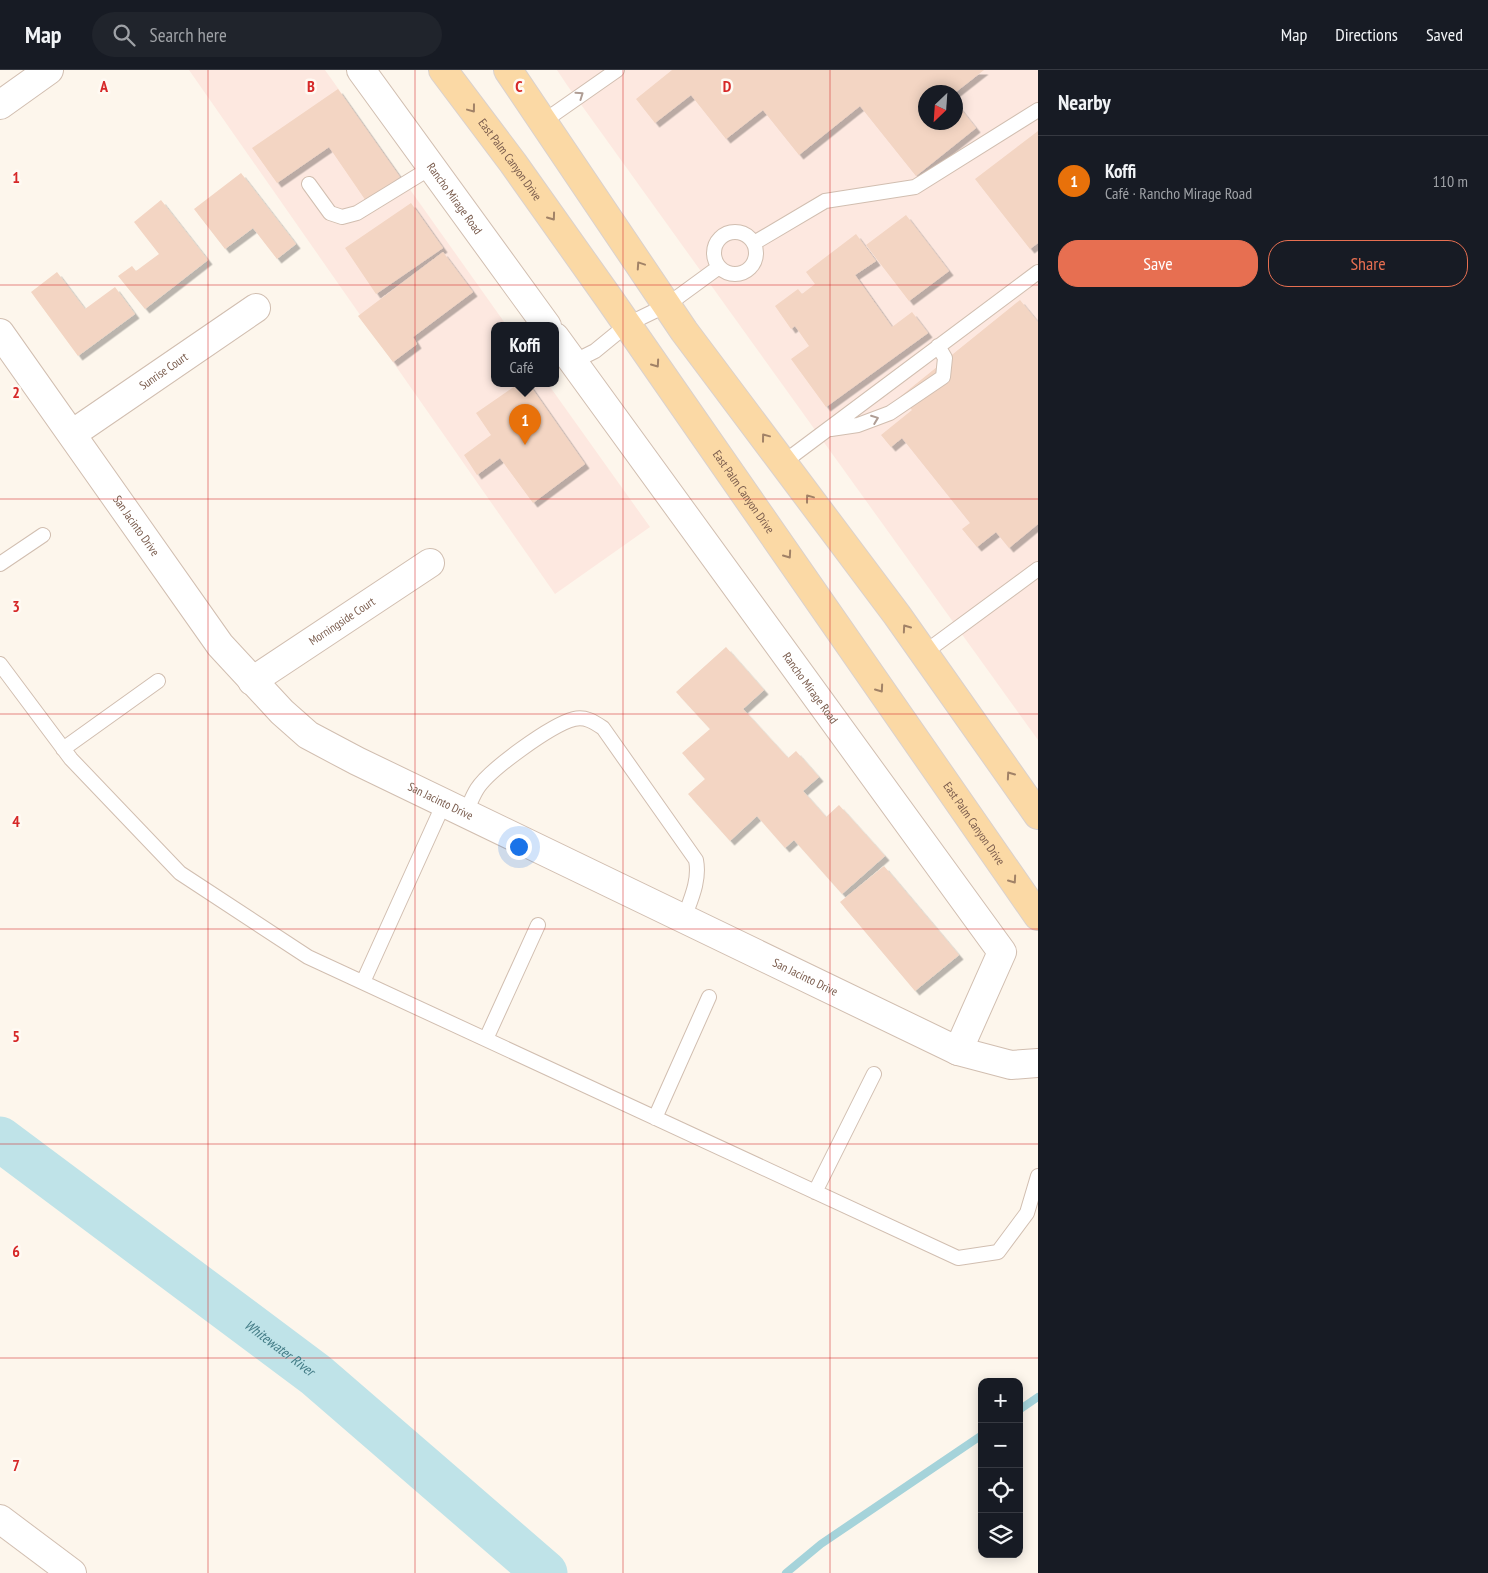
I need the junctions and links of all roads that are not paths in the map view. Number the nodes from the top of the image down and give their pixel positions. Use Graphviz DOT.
graph roads {
  1 [pos="49,70"];
  2 [pos="361,70"];
  3 [pos="443,70"];
  4 [pos="508,70"];
  5 [pos="617,70"];
  6 [pos="0,105"];
  7 [pos="1038,110"];
  8 [pos="544,121"];
  9 [pos="432,167"];
  10 [pos="309,184"];
  11 [pos="754,243"];
  12 [pos="719,267"];
  13 [pos="1038,272"];
  14 [pos="668,305"];
  15 [pos="256,308"];
  16 [pos="544,322"];
  17 [pos="628,324"];
  18 [pos="1,337"];
  19 [pos="559,343"];
  20 [pos="938,346"];
  21 [pos="573,362"];
  22 [pos="827,429"];
  23 [pos="72,434"];
  24 [pos="784,462"];
  25 [pos="43,535"];
  26 [pos="430,563"];
  27 [pos="0,564"];
  28 [pos="1038,569"];
  29 [pos="924,653"];
  30 [pos="0,664"];
  31 [pos="158,681"];
  32 [pos="252,681"];
  33 [pos="63,749"];
  34 [pos="455,809"];
  35 [pos="1038,815"];
  36 [pos="1038,916"];
  37 [pos="684,918"];
  38 [pos="538,924"];
  39 [pos="363,982"];
  40 [pos="709,997"];
  41 [pos="486,1040"];
  42 [pos="958,1050"];
  43 [pos="1038,1063"];
  44 [pos="874,1074"];
  45 [pos="655,1118"];
  46 [pos="1038,1176"];
  47 [pos="815,1192"];
  48 [pos="0,1519"];
  49 [pos="72,1573"];
  1 -- 6 [label="street"];
  2 -- 9 [label="street, Rancho Mirage Road"];
  3 -- 17 [label="main road, East Palm Canyon Drive, one-way"];
  4 -- 8 [label="main road"];
  8 -- 5 [label="lane, one-way"];
  7 -- 11 [label="lane"];
  14 -- 8 [label="main road, one-way"];
  9 -- 10 [label="lane"];
  9 -- 16 [label="street, Rancho Mirage Road"];
  11 -- 12 [label="lane"];
  11 -- 12 [label="lane"];
  12 -- 14 [label="lane"];
  13 -- 20 [label="lane"];
  14 -- 17 [label="lane"];
  24 -- 14 [label="main road, one-way"];
  15 -- 23 [label="street, Sunrise Court"];
  17 -- 21 [label="lane"];
  17 -- 36 [label="main road, East Palm Canyon Drive, one-way"];
  18 -- 23 [label="street, San Jacinto Drive"];
  19 -- 21 [label="street, Rancho Mirage Road"];
  20 -- 22 [label="lane"];
  22 -- 20 [label="lane, one-way"];
  21 -- 42 [label="street, Rancho Mirage Road"];
  22 -- 24 [label="lane"];
  23 -- 32 [label="street, San Jacinto Drive"];
  29 -- 24 [label="main road, one-way"];
  25 -- 27 [label="lane"];
  26 -- 32 [label="street, Morningside Court"];
  28 -- 29 [label="lane"];
  35 -- 29 [label="main road, one-way"];
  30 -- 33 [label="lane"];
  31 -- 33 [label="lane"];
  32 -- 34 [label="street, San Jacinto Drive"];
  33 -- 39 [label="lane"];
  34 -- 37 [label="street, San Jacinto Drive"];
  34 -- 37 [label="lane"];
  34 -- 39 [label="lane"];
  37 -- 42 [label="street, San Jacinto Drive"];
  38 -- 41 [label="lane"];
  39 -- 41 [label="lane"];
  40 -- 45 [label="lane"];
  41 -- 45 [label="lane"];
  42 -- 43 [label="street, San Jacinto Drive"];
  44 -- 47 [label="lane"];
  45 -- 47 [label="lane"];
  46 -- 47 [label="lane"];
  48 -- 49 [label="street"];
}
